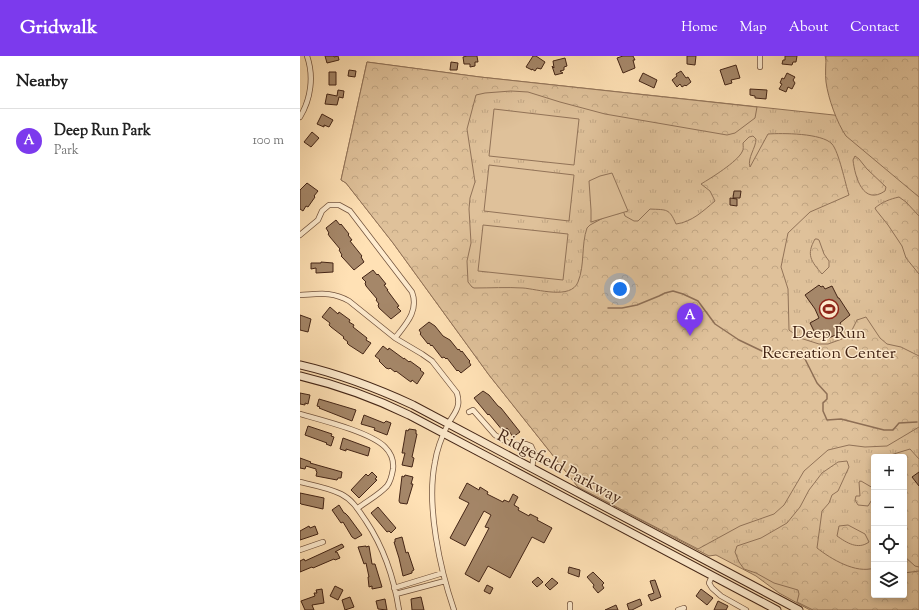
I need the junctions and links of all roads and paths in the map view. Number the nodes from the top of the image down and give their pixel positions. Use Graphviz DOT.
graph roads {
  1 [pos="307,56"];
  2 [pos="760,56"];
  3 [pos="760,67"];
  4 [pos="300,117"];
  5 [pos="300,235"];
  6 [pos="300,295"];
  7 [pos="395,338"];
  8 [pos="300,365"];
  9 [pos="300,376"];
  10 [pos="469,412"];
  11 [pos="300,414"];
  12 [pos="448,424"];
  13 [pos="443,433"];
  14 [pos="532,468"];
  15 [pos="300,482"];
  16 [pos="358,508"];
  17 [pos="323,542"];
  18 [pos="300,550"];
  19 [pos="443,573"];
  20 [pos="712,576"];
  21 [pos="445,581"];
  22 [pos="394,588"];
  23 [pos="396,594"];
  24 [pos="684,608"];
  25 [pos="399,610"];
  26 [pos="454,610"];
  27 [pos="678,610"];
  28 [pos="746,610"];
  29 [pos="777,610"];
  30 [pos="799,610"];
  1 -- 4 [label="street"];
  2 -- 3 [label="street"];
  5 -- 7 [label="street"];
  6 -- 7 [label="street"];
  7 -- 12 [label="street"];
  8 -- 12 [label="main road, Ridgefield Parkway"];
  9 -- 13 [label="main road, Ridgefield Parkway"];
  10 -- 14 [label="street"];
  11 -- 16 [label="street"];
  12 -- 13 [label="street"];
  12 -- 14 [label="main road, Ridgefield Parkway"];
  13 -- 19 [label="street"];
  13 -- 20 [label="main road, Ridgefield Parkway"];
  14 -- 30 [label="main road, Ridgefield Parkway"];
  15 -- 16 [label="street"];
  16 -- 22 [label="street"];
  17 -- 18 [label="street"];
  19 -- 21 [label="street"];
  19 -- 22 [label="street"];
  20 -- 28 [label="street"];
  20 -- 29 [label="main road, Ridgefield Parkway"];
  21 -- 23 [label="street"];
  21 -- 26 [label="street"];
  22 -- 23 [label="street"];
  23 -- 25 [label="street"];
  24 -- 27 [label="street"];
}
